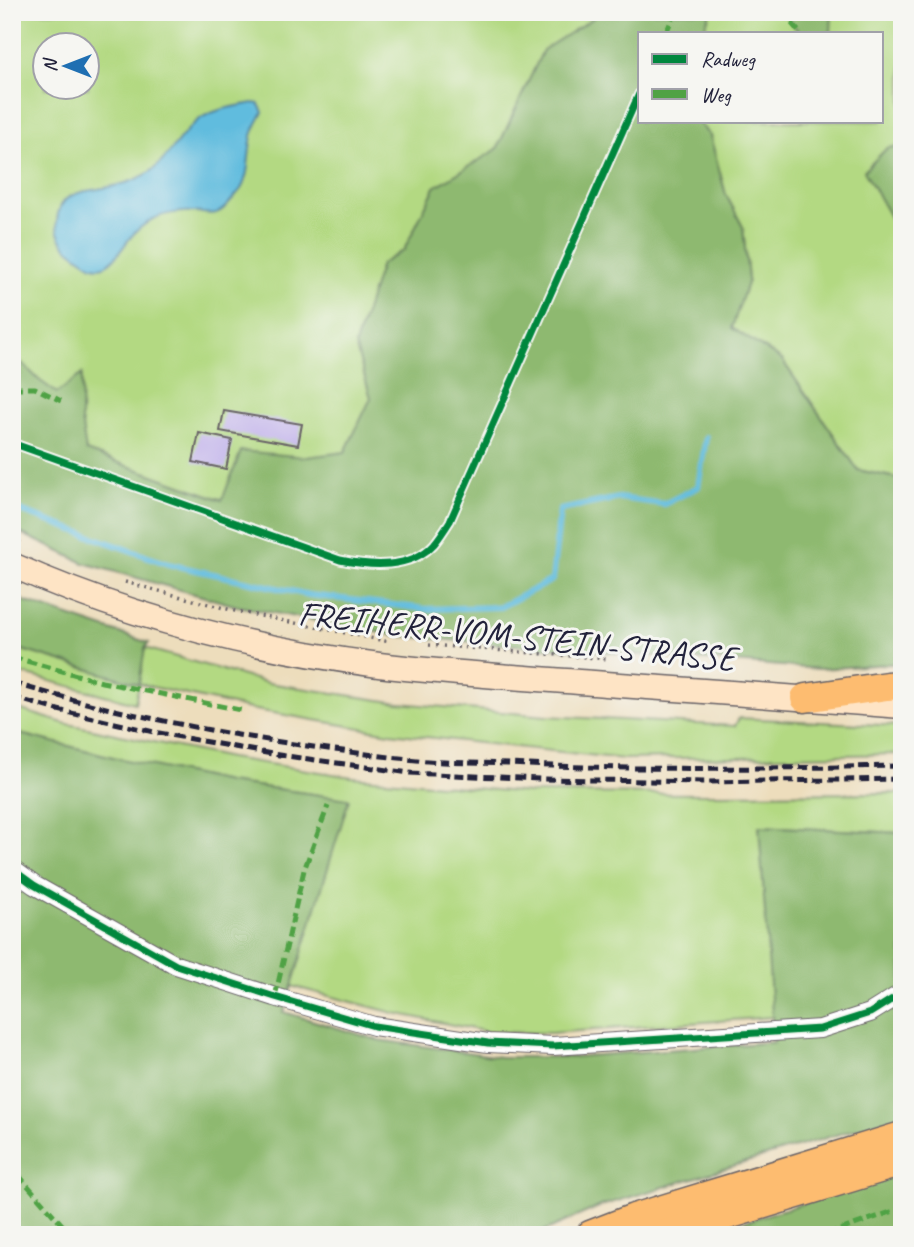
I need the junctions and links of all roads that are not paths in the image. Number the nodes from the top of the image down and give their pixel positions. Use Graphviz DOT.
graph roads {
  1 [pos="18,554"];
  2 [pos="902,685"];
  3 [pos="806,698"];
  4 [pos="902,706"];
  5 [pos="12,869"];
  6 [pos="902,993"];
  7 [pos="902,1136"];
  8 [pos="902,1162"];
  9 [pos="590,1235"];
  10 [pos="663,1235"];
  1 -- 3 [label="main road, FREIHERR-VOM-STEIN-STRASSE"];
  2 -- 3 [label="main road"];
  3 -- 4 [label="main road, FREIHERR-VOM-STEIN-STRASSE"];
  5 -- 6 [label="street"];
  7 -- 9 [label="main road"];
  8 -- 10 [label="main road"];
}
